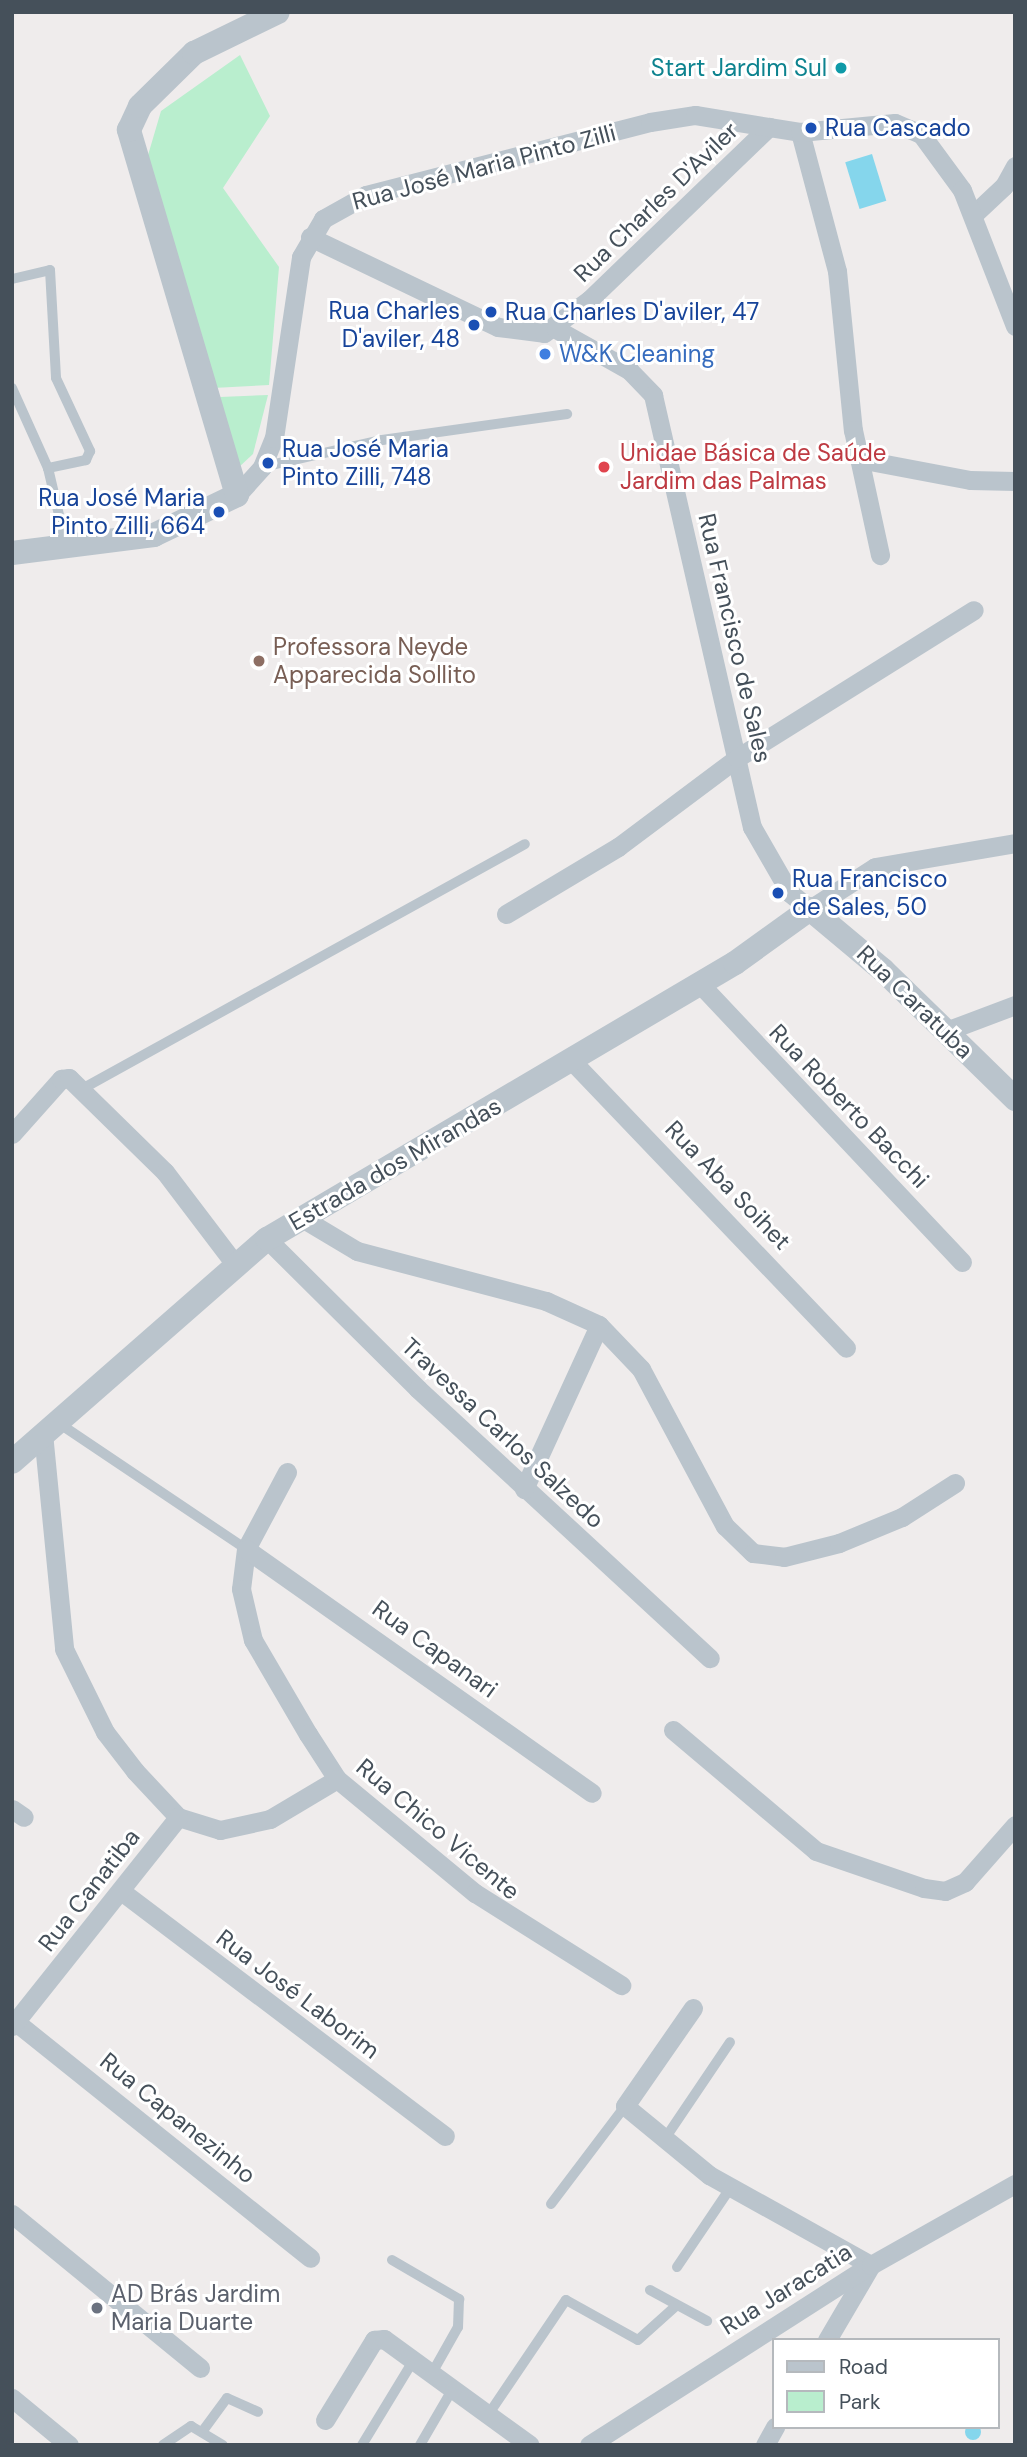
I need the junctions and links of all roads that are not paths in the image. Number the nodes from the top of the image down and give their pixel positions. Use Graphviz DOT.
graph roads {
  1 [pos="278,12"];
  2 [pos="769,127"];
  3 [pos="800,131"];
  4 [pos="1015,166"];
  5 [pos="972,215"];
  6 [pos="310,237"];
  7 [pos="12,279"];
  8 [pos="1015,326"];
  9 [pos="556,329"];
  10 [pos="12,388"];
  11 [pos="567,414"];
  12 [pos="859,459"];
  13 [pos="262,467"];
  14 [pos="48,468"];
  15 [pos="1015,481"];
  16 [pos="237,495"];
  17 [pos="67,547"];
  18 [pos="12,553"];
  19 [pos="880,555"];
  20 [pos="974,610"];
  21 [pos="737,758"];
  22 [pos="1015,843"];
  23 [pos="526,844"];
  24 [pos="810,909"];
  25 [pos="506,914"];
  26 [pos="700,984"];
  27 [pos="1015,1005"];
  28 [pos="946,1031"];
  29 [pos="571,1060"];
  30 [pos="82,1089"];
  31 [pos="1015,1099"];
  32 [pos="12,1134"];
  33 [pos="302,1218"];
  34 [pos="267,1239"];
  35 [pos="962,1262"];
  36 [pos="234,1264"];
  37 [pos="599,1325"];
  38 [pos="846,1348"];
  39 [pos="50,1427"];
  40 [pos="12,1462"];
  41 [pos="286,1472"];
  42 [pos="955,1483"];
  43 [pos="524,1489"];
  44 [pos="246,1549"];
  45 [pos="710,1658"];
  46 [pos="673,1730"];
  47 [pos="337,1779"];
  48 [pos="592,1793"];
  49 [pos="178,1816"];
  50 [pos="1015,1825"];
  51 [pos="121,1891"];
  52 [pos="621,1985"];
  53 [pos="693,2008"];
  54 [pos="13,2022"];
  55 [pos="730,2042"];
  56 [pos="625,2106"];
  57 [pos="445,2136"];
  58 [pos="663,2141"];
  59 [pos="1015,2184"];
  60 [pos="731,2186"];
  61 [pos="551,2204"];
  62 [pos="12,2214"];
  63 [pos="310,2258"];
  64 [pos="392,2260"];
  65 [pos="871,2265"];
  66 [pos="677,2267"];
  67 [pos="650,2290"];
  68 [pos="677,2305"];
  69 [pos="707,2321"];
  70 [pos="828,2338"];
  71 [pos="413,2361"];
  72 [pos="200,2368"];
  73 [pos="431,2375"];
  74 [pos="452,2390"];
  75 [pos="12,2399"];
  76 [pos="258,2412"];
  77 [pos="488,2415"];
  78 [pos="326,2420"];
  79 [pos="774,2429"];
  80 [pos="202,2432"];
  81 [pos="69,2445"];
  82 [pos="163,2445"];
  83 [pos="223,2445"];
  84 [pos="362,2445"];
  85 [pos="420,2445"];
  86 [pos="530,2445"];
  87 [pos="589,2445"];
  88 [pos="765,2445"];
  1 -- 16 [label="street"];
  2 -- 3 [label="street, Rua José Maria Pinto Zilli"];
  2 -- 6 [label="street, Rua José Maria Pinto Zilli"];
  2 -- 9 [label="street, Rua Charles D'Aviler"];
  3 -- 5 [label="street"];
  3 -- 12 [label="street"];
  4 -- 5 [label="street"];
  5 -- 8 [label="street"];
  6 -- 9 [label="street"];
  6 -- 13 [label="street, Rua José Maria Pinto Zilli"];
  7 -- 14 [label="lane"];
  9 -- 21 [label="street, Rua Francisco de Sales"];
  10 -- 14 [label="lane"];
  11 -- 13 [label="lane"];
  12 -- 15 [label="street"];
  12 -- 19 [label="street"];
  13 -- 16 [label="street, Rua José Maria Pinto Zilli"];
  14 -- 17 [label="lane"];
  16 -- 17 [label="street, Rua José Maria Pinto Zilli"];
  17 -- 18 [label="street, Rua José Maria Pinto Zilli"];
  20 -- 21 [label="street"];
  21 -- 24 [label="street, Rua Francisco de Sales"];
  21 -- 25 [label="street"];
  22 -- 24 [label="street"];
  23 -- 30 [label="lane"];
  24 -- 26 [label="street, Estrada dos Mirandas"];
  24 -- 28 [label="street, Rua Caratuba"];
  26 -- 29 [label="street, Estrada dos Mirandas"];
  26 -- 35 [label="street, Rua Roberto Bacchi"];
  27 -- 28 [label="street"];
  28 -- 31 [label="street, Rua Caratuba"];
  29 -- 33 [label="street, Estrada dos Mirandas"];
  29 -- 38 [label="street, Rua Aba Soihet"];
  30 -- 32 [label="street"];
  30 -- 36 [label="street"];
  33 -- 34 [label="street, Estrada dos Mirandas"];
  33 -- 37 [label="street"];
  34 -- 36 [label="street, Estrada dos Mirandas"];
  34 -- 43 [label="street, Travessa Carlos Salzedo"];
  36 -- 39 [label="street, Estrada dos Mirandas"];
  37 -- 42 [label="street"];
  37 -- 43 [label="street"];
  39 -- 40 [label="street, Estrada dos Mirandas"];
  39 -- 44 [label="lane"];
  39 -- 49 [label="street"];
  41 -- 44 [label="street, Rua Chico Vicente"];
  43 -- 45 [label="street, Travessa Carlos Salzedo"];
  44 -- 47 [label="street, Rua Chico Vicente"];
  44 -- 48 [label="street, Rua Capanari"];
  46 -- 50 [label="street"];
  47 -- 49 [label="street"];
  47 -- 52 [label="street, Rua Chico Vicente"];
  49 -- 51 [label="street, Rua Canatiba"];
  51 -- 54 [label="street, Rua Canatiba"];
  51 -- 57 [label="street, Rua José Laborim"];
  53 -- 56 [label="street"];
  54 -- 63 [label="street, Rua Capanezinho"];
  55 -- 58 [label="lane"];
  56 -- 58 [label="street"];
  56 -- 61 [label="lane"];
  58 -- 60 [label="street"];
  59 -- 65 [label="street, Rua Jaracatia"];
  60 -- 65 [label="street"];
  60 -- 66 [label="lane"];
  62 -- 72 [label="street"];
  64 -- 73 [label="lane"];
  65 -- 70 [label="street"];
  65 -- 87 [label="street, Rua Jaracatia"];
  67 -- 68 [label="lane"];
  68 -- 69 [label="lane"];
  68 -- 77 [label="lane"];
  71 -- 73 [label="street"];
  71 -- 78 [label="street"];
  71 -- 84 [label="lane"];
  73 -- 74 [label="street"];
  74 -- 77 [label="street"];
  74 -- 85 [label="lane"];
  75 -- 81 [label="street"];
  76 -- 80 [label="lane"];
  77 -- 86 [label="street"];
  79 -- 88 [label="street"];
  80 -- 82 [label="lane"];
  80 -- 83 [label="lane"];
}
